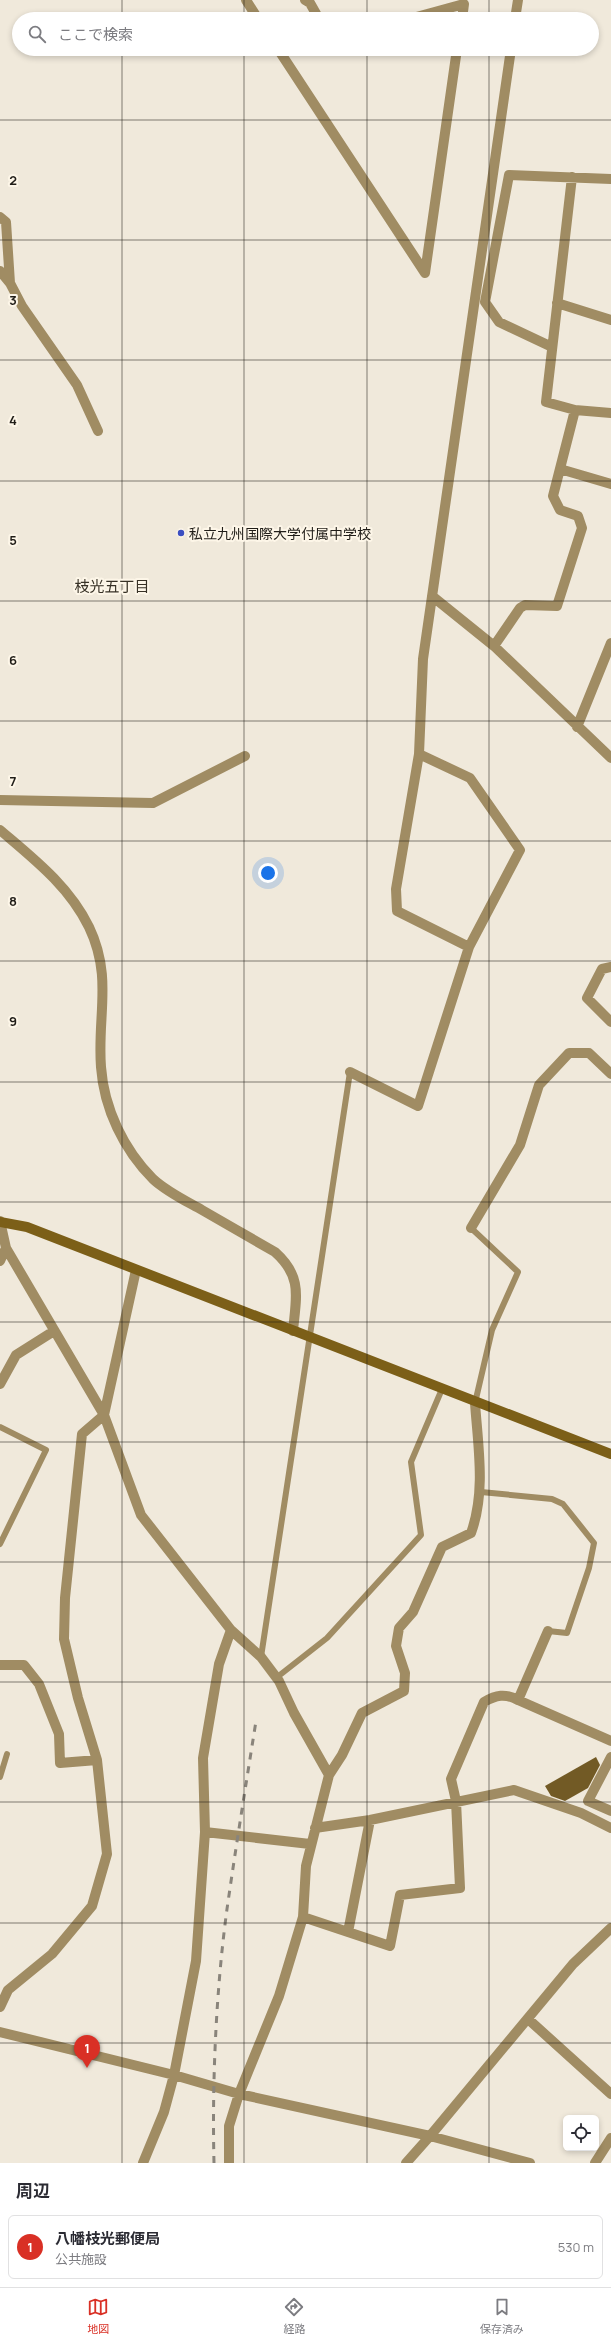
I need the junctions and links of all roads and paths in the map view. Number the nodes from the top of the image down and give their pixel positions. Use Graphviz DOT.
graph roads {
  1 [pos="246,0"];
  2 [pos="305,0"];
  3 [pos="518,0"];
  4 [pos="254,12"];
  5 [pos="315,12"];
  6 [pos="435,12"];
  7 [pos="463,12"];
  8 [pos="517,12"];
  9 [pos="283,56"];
  10 [pos="456,56"];
  11 [pos="510,56"];
  12 [pos="572,177"];
  13 [pos="611,179"];
  14 [pos="0,217"];
  15 [pos="0,272"];
  16 [pos="10,283"];
  17 [pos="557,303"];
  18 [pos="611,320"];
  19 [pos="552,347"];
  20 [pos="575,410"];
  21 [pos="611,413"];
  22 [pos="98,430"];
  23 [pos="560,469"];
  24 [pos="611,484"];
  25 [pos="432,596"];
  26 [pos="611,643"];
  27 [pos="494,646"];
  28 [pos="577,727"];
  29 [pos="419,754"];
  30 [pos="245,756"];
  31 [pos="611,758"];
  32 [pos="0,800"];
  33 [pos="0,830"];
  34 [pos="468,947"];
  35 [pos="611,967"];
  36 [pos="611,1022"];
  37 [pos="350,1072"];
  38 [pos="611,1074"];
  39 [pos="0,1221"];
  40 [pos="471,1228"];
  41 [pos="6,1248"];
  42 [pos="0,1261"];
  43 [pos="136,1270"];
  44 [pos="54,1331"];
  45 [pos="293,1331"];
  46 [pos="308,1336"];
  47 [pos="0,1384"];
  48 [pos="442,1390"];
  49 [pos="475,1403"];
  50 [pos="104,1415"];
  51 [pos="0,1427"];
  52 [pos="611,1454"];
  53 [pos="481,1492"];
  54 [pos="0,1544"];
  55 [pos="231,1630"];
  56 [pos="548,1631"];
  57 [pos="261,1657"];
  58 [pos="0,1664"];
  59 [pos="276,1678"];
  60 [pos="518,1700"];
  61 [pos="611,1741"];
  62 [pos="7,1754"];
  63 [pos="611,1757"];
  64 [pos="97,1760"];
  65 [pos="329,1775"];
  66 [pos="0,1777"];
  67 [pos="456,1801"];
  68 [pos="611,1811"];
  69 [pos="370,1820"];
  70 [pos="315,1828"];
  71 [pos="611,1828"];
  72 [pos="205,1832"];
  73 [pos="310,1844"];
  74 [pos="303,1917"];
  75 [pos="611,1928"];
  76 [pos="348,1932"];
  77 [pos="0,2007"];
  78 [pos="528,2019"];
  79 [pos="0,2032"];
  80 [pos="174,2075"];
  81 [pos="239,2094"];
  82 [pos="611,2094"];
  83 [pos="430,2136"];
  84 [pos="611,2138"];
  85 [pos="143,2163"];
  86 [pos="228,2163"];
  87 [pos="406,2163"];
  88 [pos="530,2163"];
  89 [pos="595,2163"];
  1 -- 4 [label="street"];
  2 -- 5 [label="street"];
  3 -- 8 [label="street"];
  6 -- 7 [label="street"];
  9 -- 10 [label="street"];
  11 -- 25 [label="street"];
  12 -- 13 [label="street"];
  12 -- 17 [label="street"];
  12 -- 19 [label="street"];
  14 -- 16 [label="street"];
  15 -- 16 [label="street"];
  16 -- 22 [label="street"];
  17 -- 18 [label="street"];
  17 -- 19 [label="street"];
  19 -- 20 [label="street"];
  20 -- 21 [label="street"];
  20 -- 23 [label="street"];
  23 -- 24 [label="street"];
  23 -- 27 [label="street"];
  25 -- 27 [label="street"];
  25 -- 29 [label="street"];
  26 -- 28 [label="street"];
  27 -- 28 [label="street"];
  28 -- 31 [label="street"];
  29 -- 34 [label="street"];
  29 -- 34 [label="street"];
  30 -- 32 [label="street"];
  33 -- 45 [label="street"];
  34 -- 37 [label="street"];
  35 -- 36 [label="street"];
  37 -- 46 [label="lane"];
  38 -- 40 [label="street"];
  39 -- 41 [label="street"];
  39 -- 43 [label="street"];
  40 -- 49 [label="lane"];
  41 -- 42 [label="street"];
  41 -- 44 [label="street"];
  43 -- 45 [label="street"];
  43 -- 50 [label="street"];
  44 -- 47 [label="street"];
  44 -- 50 [label="street"];
  45 -- 46 [label="street"];
  46 -- 48 [label="street"];
  46 -- 57 [label="lane"];
  48 -- 49 [label="street"];
  48 -- 59 [label="lane"];
  49 -- 52 [label="street"];
  49 -- 53 [label="street"];
  50 -- 55 [label="street"];
  50 -- 64 [label="street"];
  51 -- 54 [label="lane"];
  53 -- 56 [label="lane"];
  53 -- 65 [label="street"];
  55 -- 57 [label="street"];
  55 -- 72 [label="street"];
  56 -- 60 [label="street"];
  57 -- 59 [label="street"];
  58 -- 64 [label="street"];
  59 -- 65 [label="street"];
  60 -- 61 [label="street"];
  60 -- 67 [label="street"];
  62 -- 66 [label="lane"];
  63 -- 68 [label="street"];
  64 -- 77 [label="street"];
  65 -- 70 [label="street"];
  67 -- 69 [label="street"];
  67 -- 71 [label="street"];
  67 -- 76 [label="street"];
  69 -- 70 [label="street"];
  69 -- 76 [label="street"];
  70 -- 73 [label="street"];
  72 -- 73 [label="street"];
  72 -- 80 [label="street"];
  73 -- 74 [label="street"];
  74 -- 76 [label="street"];
  74 -- 81 [label="street"];
  75 -- 78 [label="street"];
  78 -- 82 [label="street"];
  78 -- 83 [label="street"];
  79 -- 80 [label="street"];
  80 -- 81 [label="street"];
  80 -- 85 [label="street"];
  81 -- 83 [label="street"];
  81 -- 86 [label="street"];
  83 -- 87 [label="street"];
  83 -- 88 [label="street"];
  84 -- 89 [label="street"];
}
